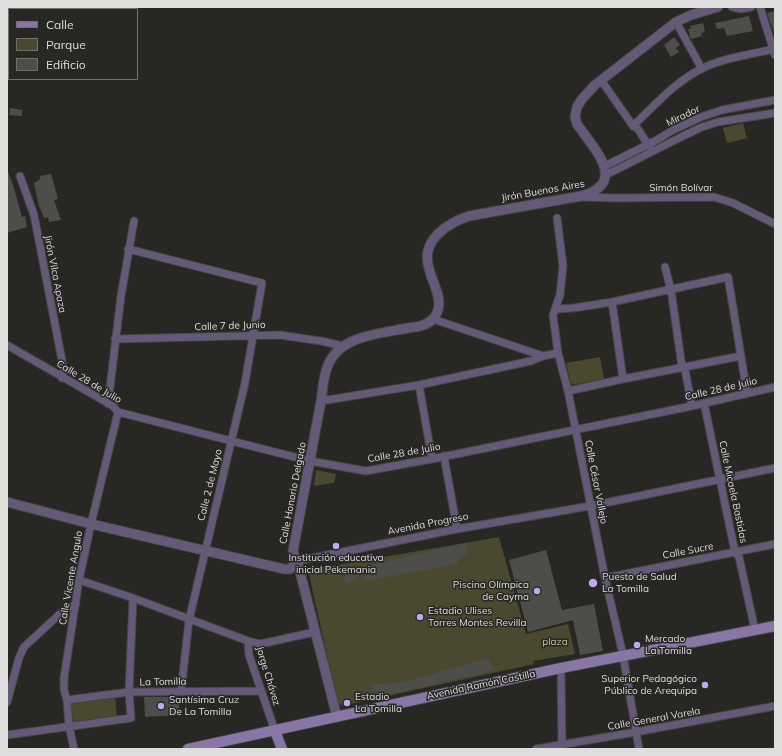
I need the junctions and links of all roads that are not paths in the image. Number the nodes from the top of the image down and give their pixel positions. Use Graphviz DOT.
graph roads {
  1 [pos="718,7"];
  2 [pos="732,7"];
  3 [pos="751,7"];
  4 [pos="760,7"];
  5 [pos="676,22"];
  6 [pos="774,51"];
  7 [pos="702,69"];
  8 [pos="601,80"];
  9 [pos="775,100"];
  10 [pos="775,113"];
  11 [pos="633,126"];
  12 [pos="648,144"];
  13 [pos="652,151"];
  14 [pos="605,170"];
  15 [pos="20,176"];
  16 [pos="580,196"];
  17 [pos="557,218"];
  18 [pos="134,221"];
  19 [pos="775,224"];
  20 [pos="128,249"];
  21 [pos="665,266"];
  22 [pos="670,290"];
  23 [pos="612,302"];
  24 [pos="556,309"];
  25 [pos="433,319"];
  26 [pos="252,336"];
  27 [pos="115,339"];
  28 [pos="7,345"];
  29 [pos="343,346"];
  30 [pos="558,353"];
  31 [pos="543,356"];
  32 [pos="741,356"];
  33 [pos="682,367"];
  34 [pos="62,378"];
  35 [pos="623,378"];
  36 [pos="419,385"];
  37 [pos="775,387"];
  38 [pos="568,391"];
  39 [pos="747,393"];
  40 [pos="321,401"];
  41 [pos="704,403"];
  42 [pos="108,404"];
  43 [pos="692,406"];
  44 [pos="118,412"];
  45 [pos="576,429"];
  46 [pos="231,441"];
  47 [pos="444,456"];
  48 [pos="432,459"];
  49 [pos="310,461"];
  50 [pos="775,468"];
  51 [pos="721,480"];
  52 [pos="7,502"];
  53 [pos="590,506"];
  54 [pos="91,524"];
  55 [pos="457,529"];
  56 [pos="775,544"];
  57 [pos="204,550"];
  58 [pos="735,552"];
  59 [pos="297,561"];
  60 [pos="605,578"];
  61 [pos="79,580"];
  62 [pos="133,598"];
  63 [pos="76,604"];
  64 [pos="189,620"];
  65 [pos="775,626"];
  66 [pos="755,630"];
  67 [pos="315,632"];
  68 [pos="248,641"];
  69 [pos="623,655"];
  70 [pos="561,668"];
  71 [pos="261,691"];
  72 [pos="129,692"];
  73 [pos="181,692"];
  74 [pos="67,700"];
  75 [pos="7,702"];
  76 [pos="775,706"];
  77 [pos="336,717"];
  78 [pos="68,726"];
  79 [pos="275,731"];
  80 [pos="636,732"];
  81 [pos="7,735"];
  82 [pos="561,747"];
  83 [pos="74,749"];
  84 [pos="188,749"];
  85 [pos="282,749"];
  86 [pos="536,749"];
  87 [pos="639,749"];
  1 -- 5 [label="street"];
  2 -- 3 [label="street"];
  4 -- 6 [label="street"];
  5 -- 7 [label="street"];
  5 -- 8 [label="street"];
  6 -- 7 [label="street"];
  7 -- 11 [label="street"];
  8 -- 11 [label="street"];
  8 -- 14 [label="street"];
  9 -- 12 [label="street, Mirador"];
  10 -- 13 [label="street, Mirador"];
  11 -- 12 [label="street"];
  12 -- 13 [label="street"];
  12 -- 14 [label="street, Mirador"];
  13 -- 14 [label="street, Mirador"];
  14 -- 16 [label="street, Jirón Buenos Aires"];
  15 -- 34 [label="street, Jirón Vilca Apaza"];
  16 -- 19 [label="street, Simón Bolívar"];
  16 -- 25 [label="street, Jirón Buenos Aires"];
  17 -- 24 [label="street, Calle César Vallejo"];
  18 -- 20 [label="street"];
  20 -- 26 [label="street, Calle 2 de Mayo"];
  20 -- 27 [label="street"];
  21 -- 22 [label="street"];
  22 -- 23 [label="street"];
  22 -- 32 [label="street"];
  22 -- 33 [label="street"];
  23 -- 24 [label="street"];
  23 -- 35 [label="street"];
  24 -- 30 [label="street, Calle César Vallejo"];
  25 -- 29 [label="street"];
  25 -- 31 [label="street"];
  26 -- 27 [label="street, Calle 7 de Junio"];
  26 -- 29 [label="street, Calle 7 de Junio"];
  26 -- 46 [label="street, Calle 2 de Mayo"];
  27 -- 42 [label="street"];
  28 -- 34 [label="street, Calle 28 de Julio"];
  29 -- 40 [label="street, Calle Honorio Delgado"];
  30 -- 31 [label="street"];
  30 -- 38 [label="street, Calle César Vallejo"];
  31 -- 36 [label="street"];
  32 -- 33 [label="street"];
  32 -- 39 [label="street"];
  33 -- 35 [label="street"];
  33 -- 43 [label="street"];
  34 -- 42 [label="street, Calle 28 de Julio"];
  35 -- 38 [label="street"];
  36 -- 40 [label="street"];
  36 -- 48 [label="street"];
  37 -- 39 [label="street, Calle 28 de Julio"];
  38 -- 45 [label="street, Calle César Vallejo"];
  39 -- 41 [label="street, Calle 28 de Julio"];
  40 -- 49 [label="street, Calle Honorio Delgado"];
  41 -- 43 [label="street, Calle 28 de Julio"];
  41 -- 51 [label="street, Calle Micaela Bastidas"];
  42 -- 44 [label="street, Calle 28 de Julio"];
  43 -- 45 [label="street, Calle 28 de Julio"];
  44 -- 46 [label="street, Calle 28 de Julio"];
  44 -- 54 [label="street, Calle Vicente Angulo"];
  45 -- 47 [label="street, Calle 28 de Julio"];
  45 -- 53 [label="street, Calle César Vallejo"];
  46 -- 49 [label="street, Calle 28 de Julio"];
  46 -- 57 [label="street, Calle 2 de Mayo"];
  47 -- 48 [label="street, Calle 28 de Julio"];
  47 -- 55 [label="street"];
  48 -- 49 [label="street, Calle 28 de Julio"];
  49 -- 59 [label="street, Calle Honorio Delgado"];
  50 -- 51 [label="street, Avenida Progreso"];
  51 -- 53 [label="street, Avenida Progreso"];
  51 -- 58 [label="street, Calle Micaela Bastidas"];
  52 -- 54 [label="street, Avenida Progreso"];
  53 -- 55 [label="street, Avenida Progreso"];
  53 -- 60 [label="street, Calle César Vallejo"];
  54 -- 57 [label="street, Avenida Progreso"];
  54 -- 61 [label="street, Calle Vicente Angulo"];
  55 -- 59 [label="street, Avenida Progreso"];
  56 -- 58 [label="street, Calle Sucre"];
  57 -- 59 [label="street, Avenida Progreso"];
  57 -- 64 [label="street, Calle 2 de Mayo"];
  58 -- 60 [label="street, Calle Sucre"];
  58 -- 66 [label="street, Calle Micaela Bastidas"];
  59 -- 67 [label="street, Calle Honorio Delgado"];
  60 -- 69 [label="street, Calle César Vallejo"];
  61 -- 62 [label="street, Jorge Chávez"];
  61 -- 63 [label="street, Calle Vicente Angulo"];
  62 -- 64 [label="street, Jorge Chávez"];
  62 -- 72 [label="street"];
  63 -- 74 [label="street, Calle Vicente Angulo"];
  63 -- 75 [label="street"];
  64 -- 68 [label="street, Jorge Chávez"];
  64 -- 73 [label="street, Calle 2 de Mayo"];
  65 -- 66 [label="main road, Avenida Ramón Castilla"];
  66 -- 69 [label="main road, Avenida Ramón Castilla"];
  67 -- 68 [label="street"];
  67 -- 77 [label="street, Calle Honorio Delgado"];
  68 -- 71 [label="street, Jorge Chávez"];
  69 -- 70 [label="main road, Avenida Ramón Castilla"];
  69 -- 80 [label="street, Calle César Vallejo"];
  70 -- 77 [label="main road, Avenida Ramón Castilla"];
  70 -- 82 [label="street"];
  71 -- 73 [label="street, La Tomilla"];
  71 -- 79 [label="street, Jorge Chávez"];
  72 -- 73 [label="street, La Tomilla"];
  72 -- 74 [label="street, La Tomilla"];
  72 -- 78 [label="street"];
  74 -- 78 [label="street, Calle Vicente Angulo"];
  76 -- 80 [label="street, Calle General Varela"];
  77 -- 79 [label="main road, Avenida Ramón Castilla"];
  78 -- 81 [label="street"];
  78 -- 83 [label="street, Calle Vicente Angulo"];
  79 -- 84 [label="main road, Avenida Ramón Castilla"];
  79 -- 85 [label="main road"];
  80 -- 82 [label="street, Calle General Varela"];
  80 -- 87 [label="street, Calle César Vallejo"];
  82 -- 86 [label="street, Calle General Varela"];
}
